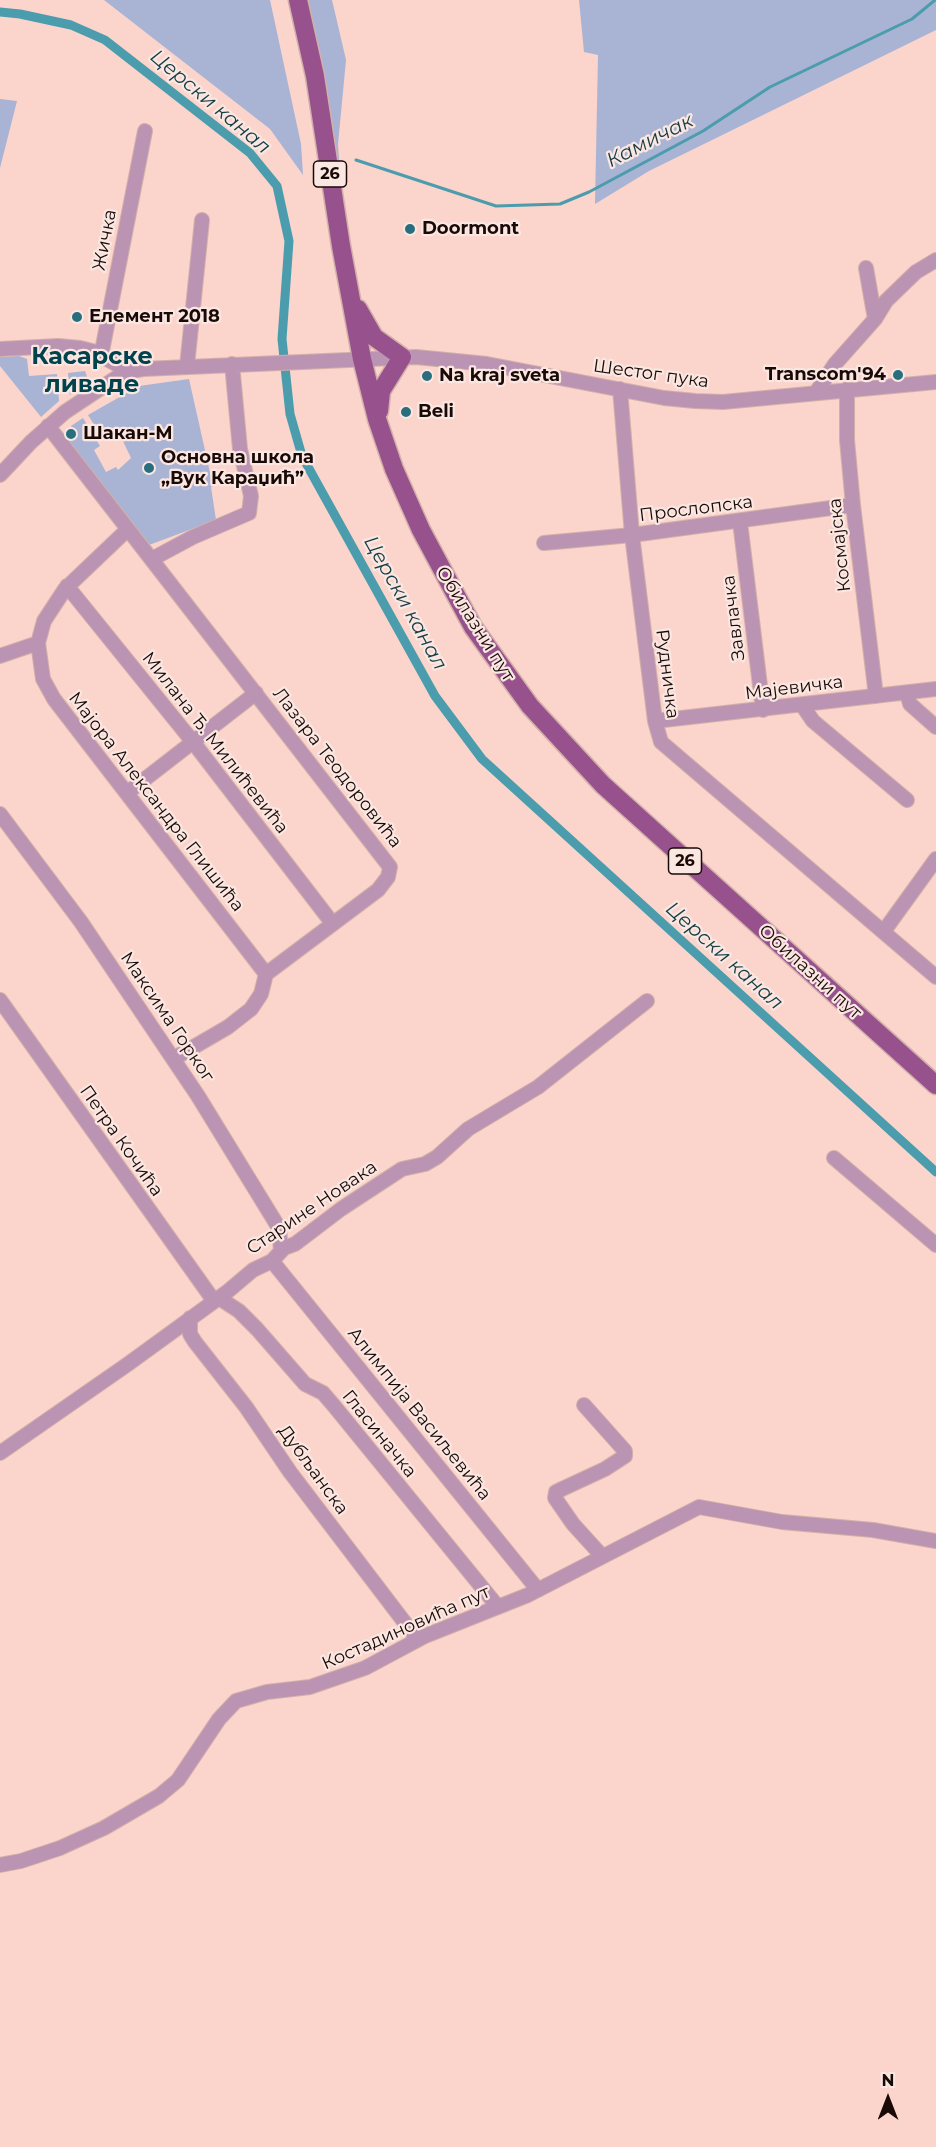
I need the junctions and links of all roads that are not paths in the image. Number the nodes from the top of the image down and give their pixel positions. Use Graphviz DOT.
graph roads {
  1 [pos="298,0"];
  2 [pos="145,131"];
  3 [pos="202,220"];
  4 [pos="936,260"];
  5 [pos="866,268"];
  6 [pos="352,303"];
  7 [pos="875,319"];
  8 [pos="0,349"];
  9 [pos="101,356"];
  10 [pos="402,357"];
  11 [pos="362,359"];
  12 [pos="232,364"];
  13 [pos="187,366"];
  14 [pos="129,371"];
  15 [pos="936,382"];
  16 [pos="620,389"];
  17 [pos="847,389"];
  18 [pos="817,391"];
  19 [pos="378,424"];
  20 [pos="48,426"];
  21 [pos="0,475"];
  22 [pos="853,505"];
  23 [pos="740,522"];
  24 [pos="128,529"];
  25 [pos="632,535"];
  26 [pos="544,543"];
  27 [pos="152,559"];
  28 [pos="67,586"];
  29 [pos="38,643"];
  30 [pos="0,656"];
  31 [pos="936,689"];
  32 [pos="256,693"];
  33 [pos="907,693"];
  34 [pos="876,696"];
  35 [pos="802,705"];
  36 [pos="763,710"];
  37 [pos="655,721"];
  38 [pos="936,728"];
  39 [pos="193,742"];
  40 [pos="127,794"];
  41 [pos="907,800"];
  42 [pos="0,814"];
  43 [pos="936,860"];
  44 [pos="333,924"];
  45 [pos="884,931"];
  46 [pos="266,974"];
  47 [pos="936,977"];
  48 [pos="0,1000"];
  49 [pos="647,1001"];
  50 [pos="173,1059"];
  51 [pos="936,1085"];
  52 [pos="834,1158"];
  53 [pos="936,1245"];
  54 [pos="276,1256"];
  55 [pos="217,1300"];
  56 [pos="190,1318"];
  57 [pos="584,1404"];
  58 [pos="0,1453"];
  59 [pos="936,1541"];
  60 [pos="602,1556"];
  61 [pos="538,1590"];
  62 [pos="498,1607"];
  63 [pos="418,1640"];
  64 [pos="0,1865"];
  1 -- 6 [label="main road, Обилазни пут / 26"];
  2 -- 9 [label="street, Жичка"];
  3 -- 13 [label="street"];
  4 -- 7 [label="street"];
  5 -- 7 [label="street"];
  6 -- 10 [label="main road"];
  6 -- 11 [label="main road, Обилазни пут / 26"];
  7 -- 18 [label="street"];
  8 -- 9 [label="street"];
  9 -- 14 [label="street"];
  10 -- 11 [label="street, Шестог пука"];
  10 -- 16 [label="street, Шестог пука"];
  10 -- 19 [label="main road"];
  11 -- 12 [label="street, Шестог пука"];
  11 -- 19 [label="main road, Обилазни пут / 26"];
  12 -- 13 [label="street, Шестог пука"];
  12 -- 27 [label="street"];
  13 -- 14 [label="street, Шестог пука"];
  14 -- 20 [label="street"];
  15 -- 17 [label="street, Шестог пука"];
  16 -- 18 [label="street, Шестог пука"];
  16 -- 25 [label="street, Рудничка"];
  17 -- 18 [label="street, Шестог пука"];
  17 -- 22 [label="street, Космајска"];
  19 -- 51 [label="main road, Обилазни пут / 26"];
  20 -- 21 [label="street"];
  20 -- 24 [label="street, Лазара Теодоровића"];
  22 -- 23 [label="street, Прослопска"];
  22 -- 34 [label="street, Космајска"];
  23 -- 25 [label="street, Прослопска"];
  23 -- 36 [label="street, Завлачка"];
  24 -- 27 [label="street, Лазара Теодоровића"];
  24 -- 28 [label="street"];
  25 -- 26 [label="street, Прослопска"];
  25 -- 37 [label="street, Рудничка"];
  27 -- 32 [label="street, Лазара Теодоровића"];
  28 -- 29 [label="street"];
  28 -- 39 [label="street, Милана Ђ. Милићевића"];
  29 -- 30 [label="street"];
  29 -- 40 [label="street, Мајора Александра Глишића"];
  31 -- 33 [label="street, Мајевичка"];
  32 -- 39 [label="street"];
  32 -- 44 [label="street, Лазара Теодоровића"];
  33 -- 34 [label="street, Мајевичка"];
  33 -- 38 [label="street"];
  34 -- 35 [label="street, Мајевичка"];
  35 -- 36 [label="street, Мајевичка"];
  35 -- 41 [label="street"];
  36 -- 37 [label="street, Мајевичка"];
  37 -- 45 [label="street, Рудничка"];
  39 -- 40 [label="street"];
  39 -- 44 [label="street, Милана Ђ. Милићевића"];
  40 -- 46 [label="street, Мајора Александра Глишића"];
  42 -- 50 [label="street, Максима Горког"];
  43 -- 45 [label="street"];
  44 -- 46 [label="street, Лазара Теодоровића"];
  45 -- 47 [label="street, Рудничка"];
  46 -- 50 [label="street"];
  48 -- 55 [label="street, Петра Кочића"];
  49 -- 54 [label="street, Старине Новака"];
  50 -- 54 [label="street, Максима Горког"];
  52 -- 53 [label="street"];
  54 -- 55 [label="street, Старине Новака"];
  54 -- 61 [label="street, Алимпија Васиљевића"];
  55 -- 56 [label="street, Старине Новака"];
  55 -- 62 [label="street, Гласиначка"];
  56 -- 58 [label="street, Старине Новака"];
  56 -- 63 [label="street, Дубљанска"];
  57 -- 60 [label="street"];
  59 -- 60 [label="street, Костадиновића пут"];
  60 -- 61 [label="street, Костадиновића пут"];
  61 -- 62 [label="street, Костадиновића пут"];
  62 -- 63 [label="street, Костадиновића пут"];
  63 -- 64 [label="street, Костадиновића пут"];
}
